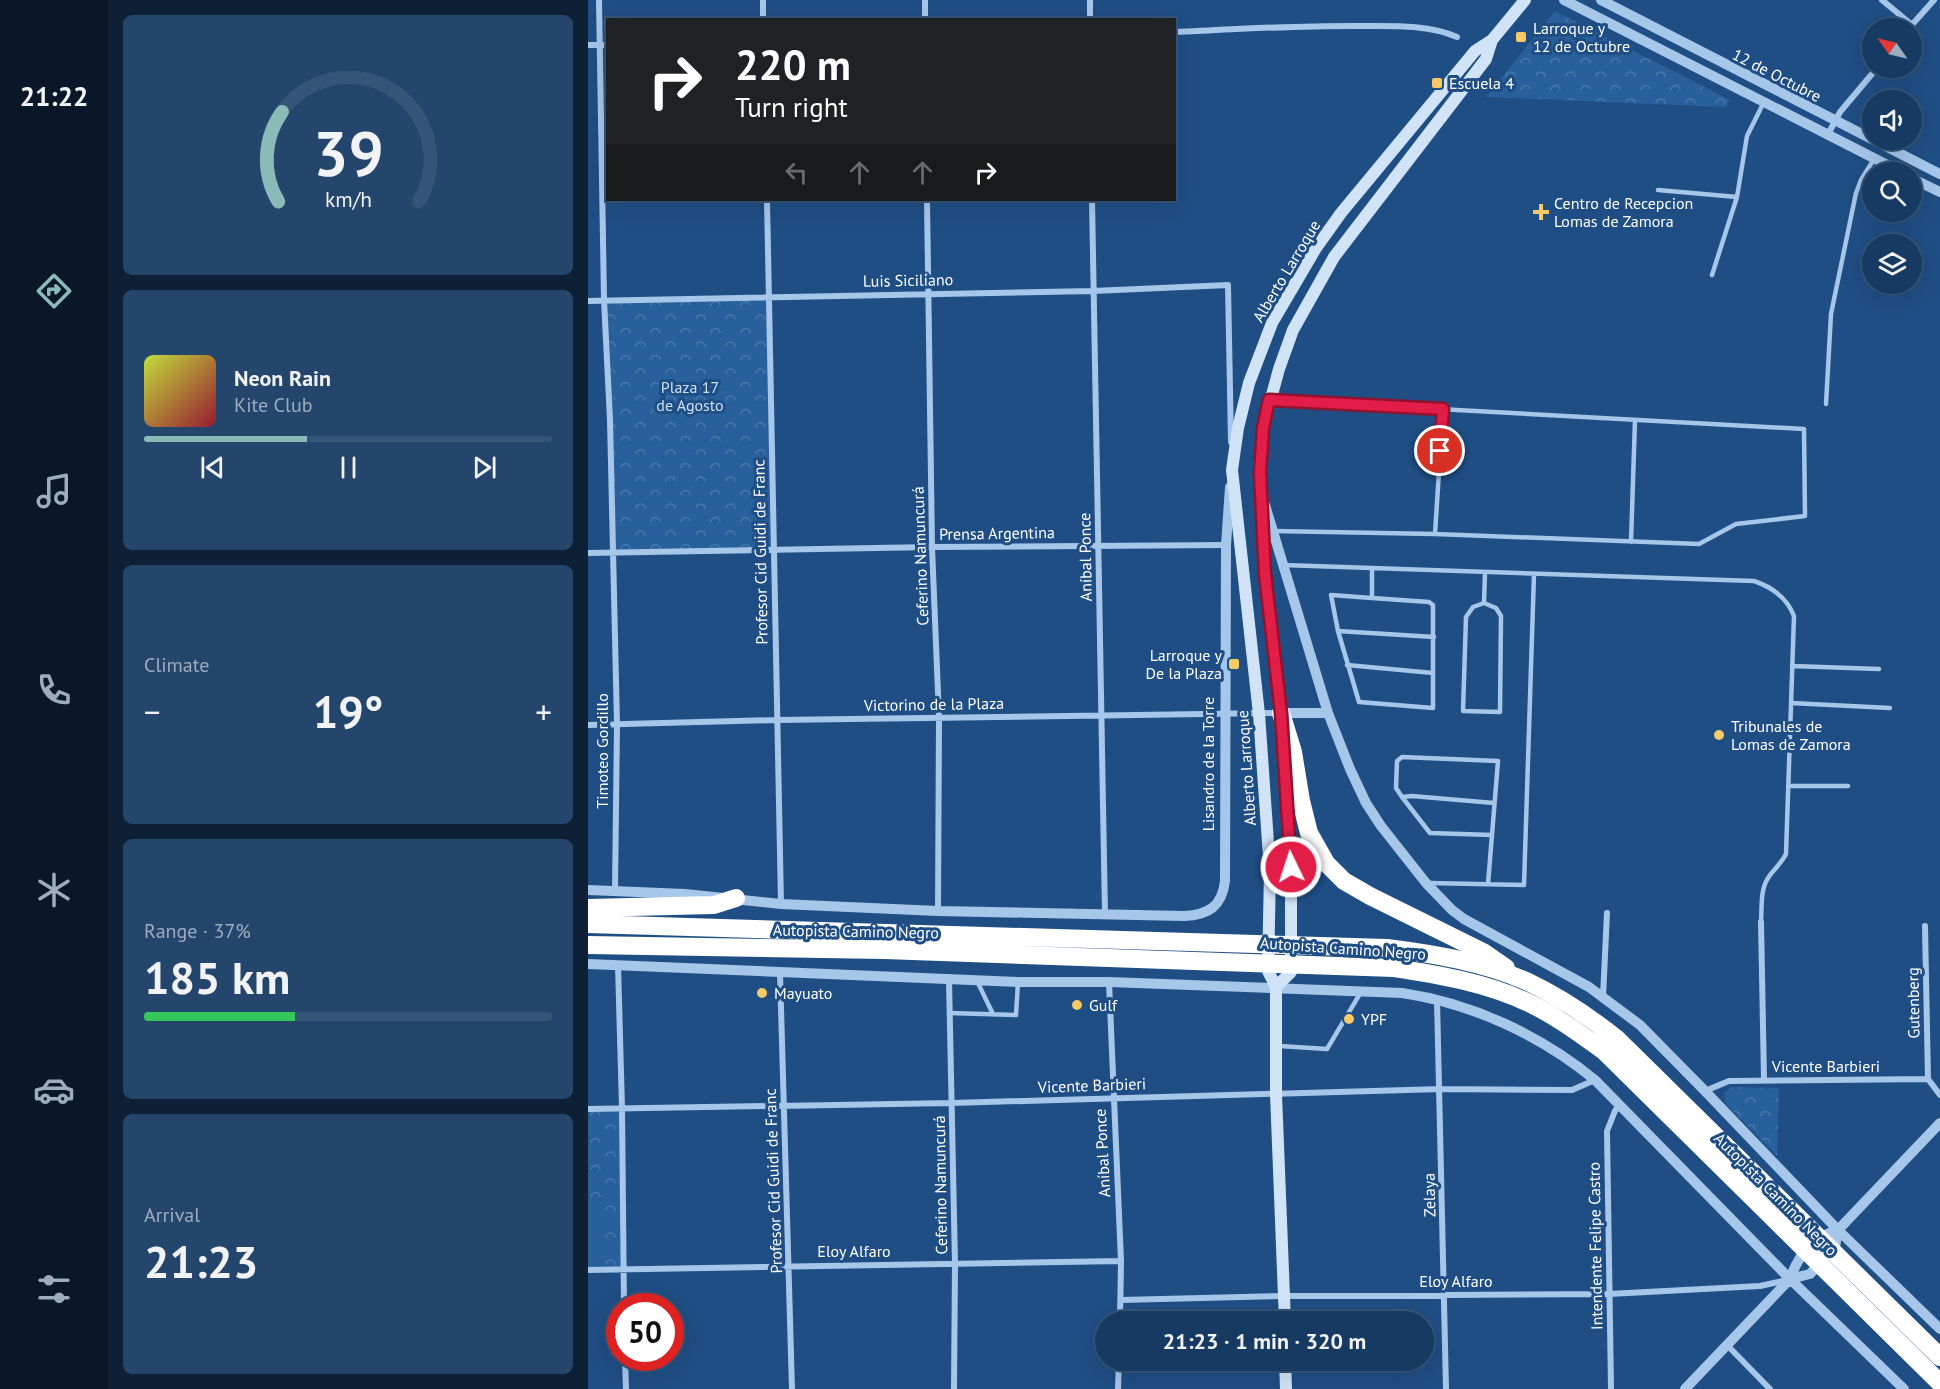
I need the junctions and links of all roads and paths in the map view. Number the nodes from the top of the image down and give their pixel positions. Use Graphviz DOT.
graph roads {
  1 [pos="599,0"];
  2 [pos="763,0"];
  3 [pos="925,0"];
  4 [pos="1090,0"];
  5 [pos="1525,0"];
  6 [pos="1564,0"];
  7 [pos="1601,0"];
  8 [pos="1882,0"];
  9 [pos="1934,0"];
  10 [pos="763,18"];
  11 [pos="925,18"];
  12 [pos="1090,18"];
  13 [pos="1901,18"];
  14 [pos="1918,18"];
  15 [pos="1176,32"];
  16 [pos="1456,38"];
  17 [pos="1492,40"];
  18 [pos="588,45"];
  19 [pos="599,45"];
  20 [pos="606,45"];
  21 [pos="1868,78"];
  22 [pos="1763,104"];
  23 [pos="1834,121"];
  24 [pos="1827,136"];
  25 [pos="1874,159"];
  26 [pos="1880,162"];
  27 [pos="1940,174"];
  28 [pos="1922,183"];
  29 [pos="1658,190"];
  30 [pos="1940,192"];
  31 [pos="1737,197"];
  32 [pos="767,201"];
  33 [pos="927,201"];
  34 [pos="1092,201"];
  35 [pos="1712,275"];
  36 [pos="1228,285"];
  37 [pos="1093,291"];
  38 [pos="928,292"];
  39 [pos="769,297"];
  40 [pos="604,300"];
  41 [pos="588,301"];
  42 [pos="1269,400"];
  43 [pos="1826,404"];
  44 [pos="1443,409"];
  45 [pos="1635,420"];
  46 [pos="1232,464"];
  47 [pos="1261,493"];
  48 [pos="1273,531"];
  49 [pos="1435,534"];
  50 [pos="1631,542"];
  51 [pos="1099,545"];
  52 [pos="1226,545"];
  53 [pos="932,547"];
  54 [pos="774,549"];
  55 [pos="613,552"];
  56 [pos="588,553"];
  57 [pos="1283,565"];
  58 [pos="1372,568"];
  59 [pos="1485,572"];
  60 [pos="1534,574"];
  61 [pos="1372,598"];
  62 [pos="1484,603"];
  63 [pos="1338,630"];
  64 [pos="1434,637"];
  65 [pos="1347,665"];
  66 [pos="1792,666"];
  67 [pos="1879,669"];
  68 [pos="1433,673"];
  69 [pos="1791,703"];
  70 [pos="1890,708"];
  71 [pos="1281,713"];
  72 [pos="1328,713"];
  73 [pos="1224,714"];
  74 [pos="1259,714"];
  75 [pos="1101,715"];
  76 [pos="939,717"];
  77 [pos="777,720"];
  78 [pos="588,724"];
  79 [pos="617,724"];
  80 [pos="1788,786"];
  81 [pos="1848,786"];
  82 [pos="1402,797"];
  83 [pos="1494,803"];
  84 [pos="1492,834"];
  85 [pos="1426,883"];
  86 [pos="1488,884"];
  87 [pos="588,890"];
  88 [pos="615,891"];
  89 [pos="736,898"];
  90 [pos="781,904"];
  91 [pos="588,908"];
  92 [pos="938,911"];
  93 [pos="1606,913"];
  94 [pos="1105,914"];
  95 [pos="1761,922"];
  96 [pos="588,924"];
  97 [pos="1925,926"];
  98 [pos="588,945"];
  99 [pos="588,964"];
  100 [pos="618,965"];
  101 [pos="780,973"];
  102 [pos="949,980"];
  103 [pos="977,981"];
  104 [pos="1525,981"];
  105 [pos="1018,982"];
  106 [pos="1109,982"];
  107 [pos="1276,987"];
  108 [pos="1362,991"];
  109 [pos="1604,997"];
  110 [pos="1437,1000"];
  111 [pos="949,1013"];
  112 [pos="993,1014"];
  113 [pos="1276,1045"];
  114 [pos="1764,1079"];
  115 [pos="1928,1079"];
  116 [pos="1595,1080"];
  117 [pos="1441,1089"];
  118 [pos="1705,1091"];
  119 [pos="1276,1094"];
  120 [pos="1940,1095"];
  121 [pos="1113,1097"];
  122 [pos="952,1103"];
  123 [pos="784,1105"];
  124 [pos="1619,1105"];
  125 [pos="622,1108"];
  126 [pos="588,1109"];
  127 [pos="1940,1123"];
  128 [pos="1786,1219"];
  129 [pos="1839,1230"];
  130 [pos="1121,1261"];
  131 [pos="955,1264"];
  132 [pos="789,1265"];
  133 [pos="623,1268"];
  134 [pos="588,1270"];
  135 [pos="1790,1279"];
  136 [pos="1848,1281"];
  137 [pos="624,1293"];
  138 [pos="1609,1294"];
  139 [pos="1445,1295"];
  140 [pos="1285,1296"];
  141 [pos="1121,1300"];
  142 [pos="1120,1311"];
  143 [pos="1285,1311"];
  144 [pos="1940,1329"];
  145 [pos="1727,1345"];
  146 [pos="1940,1357"];
  147 [pos="625,1371"];
  148 [pos="1119,1371"];
  149 [pos="1285,1371"];
  150 [pos="1940,1383"];
  151 [pos="626,1389"];
  152 [pos="792,1389"];
  153 [pos="954,1389"];
  154 [pos="1118,1389"];
  155 [pos="1286,1389"];
  156 [pos="1446,1389"];
  157 [pos="1611,1389"];
  158 [pos="1685,1389"];
  159 [pos="1770,1389"];
  160 [pos="1904,1389"];
  1 -- 19 [label="street, Timoteo Gordillo"];
  2 -- 10 [label="street"];
  3 -- 11 [label="street"];
  4 -- 12 [label="street"];
  5 -- 17 [label="main road, Alberto Larroque"];
  6 -- 22 [label="street, 12 de Octubre"];
  7 -- 23 [label="street, 12 de Octubre"];
  8 -- 13 [label="street"];
  9 -- 14 [label="street"];
  15 -- 16 [label="street"];
  17 -- 42 [label="main road, Alberto Larroque"];
  17 -- 46 [label="main road, Alberto Larroque"];
  18 -- 19 [label="street"];
  19 -- 20 [label="street"];
  19 -- 40 [label="street, Timoteo Gordillo"];
  21 -- 23 [label="street"];
  22 -- 24 [label="street, 12 de Octubre"];
  22 -- 31 [label="lane"];
  23 -- 24 [label="street"];
  23 -- 27 [label="street, 12 de Octubre"];
  24 -- 25 [label="street, 12 de Octubre"];
  25 -- 26 [label="street, 12 de Octubre"];
  25 -- 43 [label="lane"];
  28 -- 30 [label="street"];
  29 -- 31 [label="lane"];
  31 -- 35 [label="lane"];
  32 -- 39 [label="street, Profesor Cid Guidi de Franc"];
  33 -- 38 [label="street, Ceferino Namuncurá"];
  34 -- 37 [label="street, Aníbal Ponce"];
  36 -- 37 [label="street, Luis Siciliano"];
  36 -- 46 [label="street, Lisandro de la Torre"];
  37 -- 38 [label="street, Luis Siciliano"];
  37 -- 51 [label="street, Aníbal Ponce"];
  38 -- 39 [label="street, Luis Siciliano"];
  38 -- 53 [label="street, Ceferino Namuncurá"];
  39 -- 40 [label="street, Luis Siciliano"];
  39 -- 54 [label="street, Profesor Cid Guidi de Franc"];
  40 -- 41 [label="street, Luis Siciliano"];
  40 -- 55 [label="street, Timoteo Gordillo"];
  42 -- 44 [label="lane"];
  42 -- 47 [label="main road, Alberto Larroque"];
  44 -- 45 [label="lane"];
  44 -- 49 [label="lane"];
  45 -- 50 [label="lane"];
  45 -- 50 [label="lane"];
  46 -- 52 [label="street, Lisandro de la Torre"];
  46 -- 74 [label="main road, Alberto Larroque"];
  47 -- 48 [label="street"];
  47 -- 71 [label="main road, Alberto Larroque"];
  48 -- 49 [label="lane"];
  48 -- 57 [label="street"];
  49 -- 50 [label="lane"];
  51 -- 52 [label="street, Prensa Argentina"];
  51 -- 53 [label="street, Prensa Argentina"];
  51 -- 75 [label="street, Aníbal Ponce"];
  52 -- 73 [label="street, Lisandro de la Torre"];
  53 -- 54 [label="street, Prensa Argentina"];
  53 -- 76 [label="street, Ceferino Namuncurá"];
  54 -- 55 [label="street, Prensa Argentina"];
  54 -- 77 [label="street, Profesor Cid Guidi de Franc"];
  55 -- 56 [label="street, Prensa Argentina"];
  55 -- 79 [label="street, Timoteo Gordillo"];
  57 -- 58 [label="lane"];
  57 -- 72 [label="street"];
  58 -- 59 [label="lane"];
  58 -- 61 [label="lane"];
  59 -- 60 [label="lane"];
  59 -- 62 [label="lane"];
  60 -- 66 [label="lane"];
  60 -- 86 [label="lane"];
  61 -- 63 [label="lane"];
  61 -- 64 [label="lane"];
  62 -- 62 [label="lane"];
  63 -- 64 [label="lane"];
  63 -- 65 [label="lane"];
  64 -- 68 [label="lane"];
  65 -- 68 [label="lane"];
  65 -- 68 [label="lane"];
  66 -- 67 [label="lane"];
  66 -- 69 [label="lane"];
  69 -- 70 [label="lane"];
  69 -- 80 [label="lane"];
  71 -- 72 [label="street"];
  71 -- 74 [label="street, Victorino de la Plaza"];
  71 -- 104 [label="highway"];
  71 -- 107 [label="main road, Alberto Larroque"];
  72 -- 85 [label="street"];
  73 -- 74 [label="street, Victorino de la Plaza"];
  73 -- 75 [label="street, Victorino de la Plaza"];
  73 -- 94 [label="street, Lisandro de la Torre"];
  74 -- 107 [label="main road, Alberto Larroque"];
  75 -- 76 [label="street, Victorino de la Plaza"];
  75 -- 94 [label="street, Aníbal Ponce"];
  76 -- 77 [label="street, Victorino de la Plaza"];
  76 -- 92 [label="street, Ceferino Namuncurá"];
  77 -- 79 [label="street, Victorino de la Plaza"];
  77 -- 90 [label="street, Profesor Cid Guidi de Franc"];
  78 -- 79 [label="street, Victorino de la Plaza"];
  79 -- 88 [label="street, Timoteo Gordillo"];
  80 -- 81 [label="lane"];
  80 -- 95 [label="lane"];
  82 -- 83 [label="lane"];
  82 -- 83 [label="lane"];
  82 -- 84 [label="lane"];
  83 -- 84 [label="lane"];
  84 -- 86 [label="lane"];
  85 -- 86 [label="lane"];
  85 -- 109 [label="street"];
  87 -- 88 [label="street"];
  88 -- 89 [label="street"];
  89 -- 90 [label="street"];
  89 -- 91 [label="highway"];
  90 -- 92 [label="street"];
  92 -- 94 [label="street"];
  93 -- 109 [label="street"];
  95 -- 114 [label="street"];
  96 -- 104 [label="highway, Autopista Camino Negro"];
  97 -- 115 [label="street, Gutenberg"];
  98 -- 128 [label="highway, Autopista Camino Negro"];
  99 -- 100 [label="street"];
  100 -- 101 [label="street"];
  100 -- 125 [label="street"];
  101 -- 102 [label="street"];
  101 -- 123 [label="street, Profesor Cid Guidi de Franc"];
  102 -- 103 [label="street"];
  102 -- 111 [label="street, Ceferino Namuncurá"];
  103 -- 105 [label="street"];
  103 -- 112 [label="lane"];
  104 -- 128 [label="highway, Autopista Camino Negro"];
  105 -- 106 [label="street"];
  105 -- 112 [label="lane"];
  106 -- 107 [label="street"];
  106 -- 121 [label="street, Aníbal Ponce"];
  107 -- 108 [label="street"];
  107 -- 113 [label="main road"];
  108 -- 110 [label="street"];
  108 -- 113 [label="lane"];
  109 -- 118 [label="street"];
  110 -- 116 [label="street"];
  110 -- 117 [label="street, Zelaya"];
  111 -- 112 [label="lane"];
  111 -- 122 [label="street, Ceferino Namuncurá"];
  113 -- 119 [label="main road"];
  114 -- 115 [label="street, Vicente Barbieri"];
  114 -- 118 [label="street, Vicente Barbieri"];
  115 -- 120 [label="street"];
  116 -- 117 [label="street, Vicente Barbieri"];
  116 -- 124 [label="street"];
  117 -- 119 [label="street, Vicente Barbieri"];
  117 -- 139 [label="street, Zelaya"];
  118 -- 129 [label="street"];
  119 -- 121 [label="street, Vicente Barbieri"];
  119 -- 140 [label="main road"];
  121 -- 122 [label="street, Vicente Barbieri"];
  121 -- 130 [label="street, Aníbal Ponce"];
  122 -- 123 [label="street, Vicente Barbieri"];
  122 -- 131 [label="street, Ceferino Namuncurá"];
  123 -- 125 [label="street, Vicente Barbieri"];
  123 -- 132 [label="street, Profesor Cid Guidi de Franc"];
  124 -- 135 [label="street"];
  124 -- 138 [label="street, Intendente Felipe Castro"];
  125 -- 126 [label="street, Vicente Barbieri"];
  125 -- 133 [label="street"];
  127 -- 129 [label="street"];
  128 -- 136 [label="highway, Autopista Camino Negro"];
  129 -- 135 [label="street"];
  129 -- 135 [label="street"];
  129 -- 144 [label="street"];
  130 -- 131 [label="street, Eloy Alfaro"];
  130 -- 141 [label="street, Aníbal Ponce"];
  131 -- 132 [label="street, Eloy Alfaro"];
  131 -- 153 [label="street, Ceferino Namuncurá"];
  132 -- 133 [label="street, Eloy Alfaro"];
  132 -- 152 [label="street, Profesor Cid Guidi de Franc"];
  133 -- 134 [label="street, Eloy Alfaro"];
  133 -- 137 [label="street"];
  135 -- 138 [label="street, Eloy Alfaro"];
  135 -- 145 [label="street"];
  135 -- 160 [label="street"];
  136 -- 146 [label="highway, Autopista Camino Negro"];
  136 -- 150 [label="highway, Autopista Camino Negro"];
  138 -- 139 [label="street, Eloy Alfaro"];
  138 -- 157 [label="street, Intendente Felipe Castro"];
  139 -- 140 [label="street, Eloy Alfaro"];
  139 -- 156 [label="street, Zelaya"];
  140 -- 141 [label="street, Eloy Alfaro"];
  140 -- 143 [label="main road"];
  141 -- 142 [label="street, Aníbal Ponce"];
  145 -- 158 [label="street"];
  145 -- 159 [label="street"];
  147 -- 151 [label="street"];
  148 -- 154 [label="street"];
  149 -- 155 [label="main road"];
}
